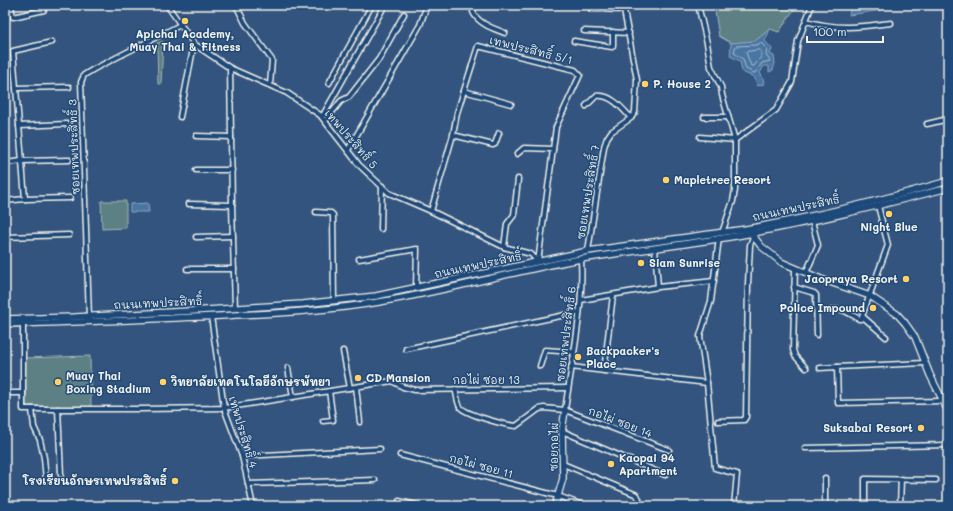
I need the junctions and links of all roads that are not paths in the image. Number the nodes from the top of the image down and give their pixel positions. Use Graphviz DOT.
graph roads {
  1 [pos="11,5"];
  2 [pos="45,5"];
  3 [pos="167,5"];
  4 [pos="236,5"];
  5 [pos="372,5"];
  6 [pos="385,5"];
  7 [pos="427,5"];
  8 [pos="474,5"];
  9 [pos="591,5"];
  10 [pos="698,5"];
  11 [pos="812,5"];
  12 [pos="624,7"];
  13 [pos="404,14"];
  14 [pos="806,21"];
  15 [pos="891,23"];
  16 [pos="180,25"];
  17 [pos="584,31"];
  18 [pos="613,32"];
  19 [pos="506,33"];
  20 [pos="629,33"];
  21 [pos="574,41"];
  22 [pos="52,42"];
  23 [pos="194,44"];
  24 [pos="230,68"];
  25 [pos="329,83"];
  26 [pos="270,85"];
  27 [pos="69,87"];
  28 [pos="16,88"];
  29 [pos="464,91"];
  30 [pos="511,104"];
  31 [pos="586,106"];
  32 [pos="322,117"];
  33 [pos="704,117"];
  34 [pos="728,117"];
  35 [pos="180,118"];
  36 [pos="631,118"];
  37 [pos="948,119"];
  38 [pos="325,121"];
  39 [pos="67,124"];
  40 [pos="927,124"];
  41 [pos="19,126"];
  42 [pos="499,133"];
  43 [pos="453,135"];
  44 [pos="196,136"];
  45 [pos="231,137"];
  46 [pos="700,137"];
  47 [pos="735,140"];
  48 [pos="553,149"];
  49 [pos="348,150"];
  50 [pos="517,154"];
  51 [pos="69,160"];
  52 [pos="22,161"];
  53 [pos="5,163"];
  54 [pos="196,170"];
  55 [pos="232,170"];
  56 [pos="518,179"];
  57 [pos="948,181"];
  58 [pos="382,186"];
  59 [pos="948,188"];
  60 [pos="70,198"];
  61 [pos="25,199"];
  62 [pos="5,201"];
  63 [pos="189,204"];
  64 [pos="232,204"];
  65 [pos="878,206"];
  66 [pos="431,211"];
  67 [pos="316,212"];
  68 [pos="812,221"];
  69 [pos="381,229"];
  70 [pos="722,232"];
  71 [pos="751,233"];
  72 [pos="69,235"];
  73 [pos="233,236"];
  74 [pos="5,237"];
  75 [pos="196,237"];
  76 [pos="719,238"];
  77 [pos="504,247"];
  78 [pos="655,248"];
  79 [pos="588,252"];
  80 [pos="359,259"];
  81 [pos="581,259"];
  82 [pos="538,262"];
  83 [pos="795,268"];
  84 [pos="234,269"];
  85 [pos="186,270"];
  86 [pos="806,273"];
  87 [pos="714,281"];
  88 [pos="658,287"];
  89 [pos="794,287"];
  90 [pos="416,288"];
  91 [pos="613,295"];
  92 [pos="870,296"];
  93 [pos="580,300"];
  94 [pos="334,301"];
  95 [pos="235,309"];
  96 [pos="829,311"];
  97 [pos="579,312"];
  98 [pos="89,316"];
  99 [pos="211,316"];
  100 [pos="862,316"];
  101 [pos="5,319"];
  102 [pos="5,324"];
  103 [pos="22,324"];
  104 [pos="818,335"];
  105 [pos="886,337"];
  106 [pos="406,349"];
  107 [pos="343,352"];
  108 [pos="574,352"];
  109 [pos="925,362"];
  110 [pos="540,366"];
  111 [pos="838,367"];
  112 [pos="288,368"];
  113 [pos="571,368"];
  114 [pos="806,368"];
  115 [pos="820,368"];
  116 [pos="604,371"];
  117 [pos="707,383"];
  118 [pos="356,387"];
  119 [pos="350,388"];
  120 [pos="568,388"];
  121 [pos="456,389"];
  122 [pos="329,391"];
  123 [pos="5,393"];
  124 [pos="23,393"];
  125 [pos="293,397"];
  126 [pos="943,401"];
  127 [pos="224,408"];
  128 [pos="32,409"];
  129 [pos="58,409"];
  130 [pos="565,410"];
  131 [pos="948,411"];
  132 [pos="323,421"];
  133 [pos="718,421"];
  134 [pos="360,422"];
  135 [pos="562,431"];
  136 [pos="948,445"];
  137 [pos="805,448"];
  138 [pos="380,449"];
  139 [pos="669,450"];
  140 [pos="400,455"];
  141 [pos="242,456"];
  142 [pos="563,464"];
  143 [pos="61,475"];
  144 [pos="665,475"];
  145 [pos="825,478"];
  146 [pos="901,479"];
  147 [pos="46,480"];
  148 [pos="375,480"];
  149 [pos="936,480"];
  150 [pos="248,484"];
  151 [pos="558,496"];
  152 [pos="400,501"];
  153 [pos="253,506"];
  154 [pos="419,506"];
  155 [pos="555,506"];
  156 [pos="585,506"];
  157 [pos="638,506"];
  158 [pos="734,506"];
  159 [pos="825,506"];
  160 [pos="865,506"];
  161 [pos="900,506"];
  1 -- 2 [label="street"];
  3 -- 16 [label="street, เทพประสิทธิ์ 5"];
  4 -- 26 [label="street"];
  5 -- 25 [label="street"];
  6 -- 32 [label="street"];
  7 -- 49 [label="street"];
  8 -- 19 [label="street"];
  9 -- 12 [label="street"];
  10 -- 34 [label="street"];
  11 -- 14 [label="street"];
  12 -- 20 [label="street"];
  13 -- 38 [label="street"];
  14 -- 15 [label="street"];
  14 -- 47 [label="street"];
  16 -- 23 [label="street, เทพประสิทธิ์ 5"];
  16 -- 98 [label="street, ซอยเทพประสิทธิ์ 3"];
  17 -- 18 [label="street"];
  18 -- 20 [label="street"];
  18 -- 21 [label="street"];
  20 -- 36 [label="street"];
  22 -- 28 [label="street"];
  23 -- 24 [label="street, เทพประสิทธิ์ 5"];
  23 -- 35 [label="street"];
  24 -- 26 [label="street, เทพประสิทธิ์ 5"];
  24 -- 45 [label="street"];
  26 -- 32 [label="street, เทพประสิทธิ์ 5"];
  27 -- 28 [label="street"];
  28 -- 41 [label="street"];
  29 -- 30 [label="street"];
  29 -- 43 [label="street, เทพประสิทธิ์ 5/1"];
  29 -- 48 [label="street, เทพประสิทธิ์ 5/1"];
  31 -- 36 [label="street"];
  32 -- 38 [label="street, เทพประสิทธิ์ 5"];
  33 -- 34 [label="street"];
  34 -- 47 [label="street"];
  36 -- 79 [label="street, ซอยเทพประสิทธิ์ 7"];
  37 -- 40 [label="street"];
  38 -- 49 [label="street, เทพประสิทธิ์ 5"];
  39 -- 41 [label="street"];
  41 -- 52 [label="street"];
  42 -- 43 [label="street"];
  43 -- 66 [label="street, เทพประสิทธิ์ 5/1"];
  44 -- 45 [label="street"];
  45 -- 55 [label="street"];
  46 -- 47 [label="street"];
  47 -- 70 [label="street"];
  48 -- 50 [label="street"];
  48 -- 82 [label="street, เทพประสิทธิ์ 5/1"];
  49 -- 58 [label="street, เทพประสิทธิ์ 5"];
  51 -- 52 [label="street"];
  52 -- 53 [label="street"];
  52 -- 61 [label="street"];
  54 -- 55 [label="street"];
  55 -- 64 [label="street"];
  56 -- 77 [label="street"];
  57 -- 71 [label="main road, ถนนเทพประสิทธิ์"];
  58 -- 66 [label="street, เทพประสิทธิ์ 5"];
  58 -- 69 [label="street"];
  59 -- 65 [label="main road, ถนนเทพประสิทธิ์"];
  60 -- 61 [label="street"];
  61 -- 62 [label="street"];
  63 -- 64 [label="street"];
  64 -- 73 [label="street"];
  65 -- 68 [label="main road, ถนนเทพประสิทธิ์"];
  65 -- 92 [label="street"];
  66 -- 77 [label="street, เทพประสิทธิ์ 5"];
  67 -- 94 [label="street"];
  68 -- 71 [label="main road, ถนนเทพประสิทธิ์"];
  68 -- 86 [label="street"];
  70 -- 71 [label="main road, ถนนเทพประสิทธิ์"];
  70 -- 79 [label="main road, ถนนเทพประสิทธิ์"];
  71 -- 76 [label="main road, ถนนเทพประสิทธิ์"];
  71 -- 83 [label="main road"];
  71 -- 133 [label="street"];
  72 -- 74 [label="street"];
  73 -- 75 [label="street"];
  73 -- 84 [label="street"];
  76 -- 78 [label="main road, ถนนเทพประสิทธิ์"];
  76 -- 87 [label="street"];
  77 -- 82 [label="street, เทพประสิทธิ์ 5"];
  78 -- 81 [label="main road, ถนนเทพประสิทธิ์"];
  78 -- 88 [label="street"];
  79 -- 81 [label="main road"];
  79 -- 82 [label="main road, ถนนเทพประสิทธิ์"];
  80 -- 90 [label="street"];
  81 -- 93 [label="street, ซอยเทพประสิทธิ์ 6"];
  81 -- 99 [label="main road, ถนนเทพประสิทธิ์"];
  82 -- 90 [label="main road, ถนนเทพประสิทธิ์"];
  83 -- 86 [label="main road"];
  83 -- 89 [label="street"];
  84 -- 85 [label="street"];
  84 -- 95 [label="street"];
  86 -- 92 [label="main road"];
  87 -- 88 [label="street"];
  87 -- 117 [label="street"];
  88 -- 91 [label="street"];
  89 -- 104 [label="street"];
  89 -- 114 [label="street"];
  90 -- 94 [label="main road, ถนนเทพประสิทธิ์"];
  91 -- 93 [label="street"];
  91 -- 116 [label="street"];
  92 -- 100 [label="street"];
  92 -- 109 [label="main road"];
  93 -- 97 [label="street, ซอยเทพประสิทธิ์ 6"];
  94 -- 95 [label="main road, ถนนเทพประสิทธิ์"];
  95 -- 98 [label="main road, ถนนเทพประสิทธิ์"];
  96 -- 100 [label="street"];
  97 -- 106 [label="street"];
  97 -- 108 [label="street, ซอยเทพประสิทธิ์ 6"];
  98 -- 101 [label="main road, ถนนเทพประสิทธิ์"];
  99 -- 103 [label="main road, ถนนเทพประสิทธิ์"];
  99 -- 127 [label="street, เทพประสิทธิ์ 4"];
  100 -- 105 [label="street"];
  102 -- 103 [label="main road, ถนนเทพประสิทธิ์"];
  103 -- 124 [label="street"];
  107 -- 119 [label="street"];
  108 -- 110 [label="street"];
  108 -- 113 [label="street, ซอยเทพประสิทธิ์ 6"];
  109 -- 111 [label="street"];
  109 -- 126 [label="main road"];
  111 -- 115 [label="street"];
  111 -- 126 [label="street"];
  112 -- 125 [label="street"];
  113 -- 116 [label="street"];
  113 -- 120 [label="street, ซอยเทพประสิทธิ์ 6"];
  116 -- 117 [label="street"];
  117 -- 158 [label="street"];
  118 -- 119 [label="street, กอไผ่ ซอย 13"];
  118 -- 121 [label="street, กอไผ่ ซอย 13"];
  118 -- 134 [label="street"];
  119 -- 122 [label="street, กอไผ่ ซอย 13"];
  120 -- 121 [label="street, กอไผ่ ซอย 13"];
  120 -- 130 [label="street, ซอยเทพประสิทธิ์ 6"];
  121 -- 130 [label="street, กอไผ่ ซอย 14"];
  122 -- 125 [label="street, กอไผ่ ซอย 13"];
  122 -- 132 [label="street"];
  123 -- 124 [label="street"];
  124 -- 128 [label="street"];
  125 -- 127 [label="street, กอไผ่ ซอย 13"];
  126 -- 131 [label="main road"];
  127 -- 129 [label="street, กอไผ่ ซอย 13"];
  127 -- 141 [label="street, เทพประสิทธิ์ 4"];
  128 -- 129 [label="street, กอไผ่ ซอย 13"];
  128 -- 147 [label="street"];
  129 -- 143 [label="street"];
  130 -- 135 [label="main road, ซอยกอไผ่"];
  130 -- 139 [label="street, กอไผ่ ซอย 14"];
  135 -- 142 [label="main road, ซอยกอไผ่"];
  135 -- 144 [label="street"];
  136 -- 137 [label="street"];
  138 -- 141 [label="street"];
  140 -- 151 [label="street, กอไผ่ ซอย 11"];
  141 -- 150 [label="street, เทพประสิทธิ์ 4"];
  142 -- 151 [label="main road, ซอยกอไผ่"];
  142 -- 157 [label="street"];
  145 -- 159 [label="street"];
  146 -- 149 [label="street"];
  146 -- 160 [label="street"];
  146 -- 161 [label="street"];
  148 -- 150 [label="street"];
  150 -- 153 [label="street, เทพประสิทธิ์ 4"];
  151 -- 155 [label="main road, ซอยกอไผ่"];
  151 -- 156 [label="street, กอไผ่ ซอย 11"];
  152 -- 154 [label="street"];
}
